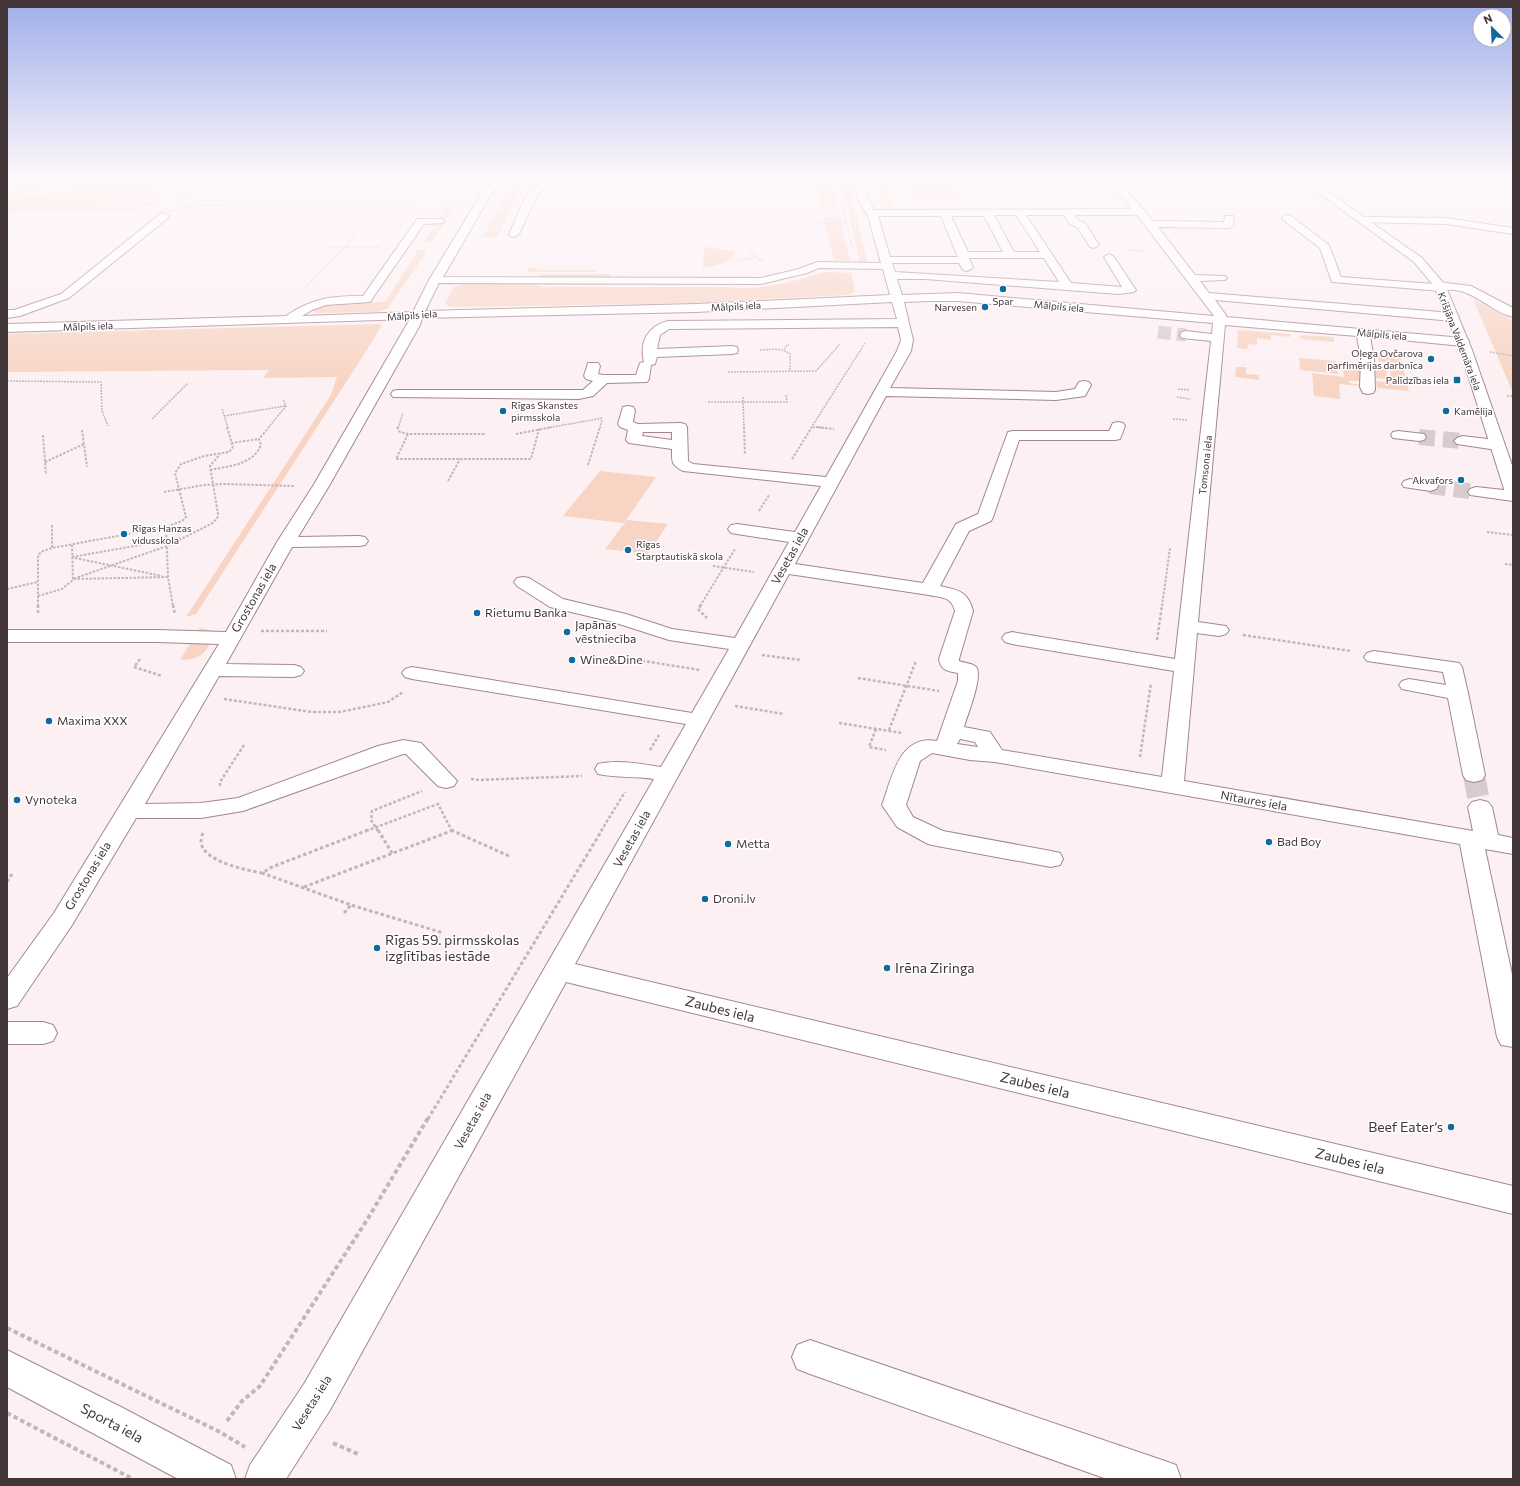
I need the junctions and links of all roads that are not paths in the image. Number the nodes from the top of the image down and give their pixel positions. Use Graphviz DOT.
graph roads {
  1 [pos="123,249"];
  2 [pos="402,249"];
  3 [pos="452,249"];
  4 [pos="882,249"];
  5 [pos="960,249"];
  6 [pos="1007,249"];
  7 [pos="1044,249"];
  8 [pos="1169,249"];
  9 [pos="1327,249"];
  10 [pos="1403,249"];
  11 [pos="1010,255"];
  12 [pos="1048,255"];
  13 [pos="1109,257"];
  14 [pos="964,258"];
  15 [pos="887,267"];
  16 [pos="1191,278"];
  17 [pos="1221,278"];
  18 [pos="972,279"];
  19 [pos="435,280"];
  20 [pos="1068,287"];
  21 [pos="1440,287"];
  22 [pos="1118,290"];
  23 [pos="1205,296"];
  24 [pos="897,298"];
  25 [pos="1494,303"];
  26 [pos="1513,303"];
  27 [pos="1116,311"];
  28 [pos="1513,313"];
  29 [pos="7,314"];
  30 [pos="417,315"];
  31 [pos="1453,317"];
  32 [pos="289,320"];
  33 [pos="904,322"];
  34 [pos="7,328"];
  35 [pos="1219,329"];
  36 [pos="1362,332"];
  37 [pos="1186,335"];
  38 [pos="406,338"];
  39 [pos="420,338"];
  40 [pos="1463,342"];
  41 [pos="732,350"];
  42 [pos="648,360"];
  43 [pos="593,366"];
  44 [pos="603,379"];
  45 [pos="1084,385"];
  46 [pos="1368,390"];
  47 [pos="883,392"];
  48 [pos="398,394"];
  49 [pos="628,410"];
  50 [pos="1118,426"];
  51 [pos="1398,435"];
  52 [pos="1419,437"];
  53 [pos="1462,441"];
  54 [pos="1498,445"];
  55 [pos="832,482"];
  56 [pos="1410,484"];
  57 [pos="1430,486"];
  58 [pos="1476,492"];
  59 [pos="1513,492"];
  60 [pos="1513,496"];
  61 [pos="742,530"];
  62 [pos="801,538"];
  63 [pos="286,542"];
  64 [pos="357,543"];
  65 [pos="782,572"];
  66 [pos="523,582"];
  67 [pos="929,589"];
  68 [pos="1188,626"];
  69 [pos="1219,630"];
  70 [pos="233,635"];
  71 [pos="7,636"];
  72 [pos="1012,638"];
  73 [pos="739,648"];
  74 [pos="1374,656"];
  75 [pos="296,667"];
  76 [pos="1184,667"];
  77 [pos="212,670"];
  78 [pos="412,673"];
  79 [pos="1409,685"];
  80 [pos="1458,693"];
  81 [pos="704,711"];
  82 [pos="949,740"];
  83 [pos="596,772"];
  84 [pos="668,775"];
  85 [pos="1474,775"];
  86 [pos="446,781"];
  87 [pos="1172,786"];
  88 [pos="1480,807"];
  89 [pos="129,811"];
  90 [pos="1479,840"];
  91 [pos="1513,846"];
  92 [pos="1051,859"];
  93 [pos="558,970"];
  94 [pos="7,999"];
  95 [pos="7,1033"];
  96 [pos="43,1033"];
  97 [pos="1511,1037"];
  98 [pos="1513,1200"];
  99 [pos="810,1356"];
  100 [pos="7,1368"];
  101 [pos="268,1472"];
  102 [pos="217,1479"];
  103 [pos="1162,1479"];
  1 -- 29 [label="street"];
  2 -- 32 [label="street"];
  3 -- 19 [label="street, Grostonas iela"];
  4 -- 15 [label="street, Vesetas iela"];
  5 -- 14 [label="street"];
  6 -- 11 [label="street"];
  7 -- 12 [label="street"];
  8 -- 16 [label="street"];
  9 -- 21 [label="street"];
  10 -- 21 [label="street, Krišjāņa Valdemāra iela"];
  11 -- 12 [label="street"];
  11 -- 14 [label="street"];
  12 -- 20 [label="street"];
  13 -- 22 [label="street"];
  14 -- 15 [label="street"];
  14 -- 18 [label="street"];
  15 -- 18 [label="street"];
  15 -- 19 [label="street"];
  15 -- 24 [label="street, Vesetas iela"];
  16 -- 17 [label="street"];
  16 -- 23 [label="street"];
  18 -- 20 [label="street"];
  19 -- 30 [label="street, Grostonas iela"];
  20 -- 22 [label="street"];
  21 -- 25 [label="street"];
  21 -- 31 [label="street, Krišjāņa Valdemāra iela"];
  22 -- 27 [label="street"];
  23 -- 31 [label="street"];
  23 -- 35 [label="street"];
  24 -- 27 [label="street, Mālpils iela"];
  24 -- 30 [label="street, Mālpils iela"];
  24 -- 33 [label="street, Vesetas iela"];
  25 -- 26 [label="street"];
  25 -- 28 [label="street"];
  27 -- 35 [label="street, Mālpils iela"];
  30 -- 32 [label="street, Mālpils iela"];
  30 -- 38 [label="street, Grostonas iela"];
  31 -- 40 [label="street, Krišjāņa Valdemāra iela"];
  32 -- 34 [label="street, Mālpils iela"];
  33 -- 42 [label="street"];
  33 -- 47 [label="street, Vesetas iela"];
  35 -- 36 [label="street, Mālpils iela"];
  35 -- 37 [label="street"];
  35 -- 68 [label="street, Tomsona iela"];
  36 -- 40 [label="street, Mālpils iela"];
  36 -- 46 [label="street"];
  38 -- 39 [label="street"];
  38 -- 63 [label="street, Grostonas iela"];
  40 -- 54 [label="street, Krišjāņa Valdemāra iela"];
  41 -- 42 [label="street"];
  42 -- 44 [label="street"];
  43 -- 44 [label="street"];
  44 -- 48 [label="street"];
  45 -- 47 [label="street"];
  47 -- 55 [label="street, Vesetas iela"];
  49 -- 55 [label="street"];
  50 -- 67 [label="street"];
  51 -- 52 [label="street"];
  53 -- 54 [label="street"];
  54 -- 59 [label="street, Krišjāņa Valdemāra iela"];
  55 -- 62 [label="street, Vesetas iela"];
  56 -- 57 [label="street"];
  58 -- 60 [label="street"];
  61 -- 62 [label="street"];
  62 -- 65 [label="street, Vesetas iela"];
  63 -- 64 [label="street"];
  63 -- 70 [label="street, Grostonas iela"];
  65 -- 67 [label="street"];
  65 -- 73 [label="street, Vesetas iela"];
  66 -- 73 [label="street"];
  67 -- 82 [label="street"];
  68 -- 69 [label="street"];
  68 -- 76 [label="street, Tomsona iela"];
  70 -- 71 [label="street"];
  70 -- 77 [label="street, Grostonas iela"];
  72 -- 76 [label="street"];
  73 -- 81 [label="street, Vesetas iela"];
  74 -- 80 [label="street"];
  75 -- 77 [label="street"];
  76 -- 87 [label="street, Tomsona iela"];
  77 -- 89 [label="street, Grostonas iela"];
  78 -- 81 [label="street"];
  79 -- 80 [label="street"];
  80 -- 85 [label="street"];
  81 -- 84 [label="street, Vesetas iela"];
  82 -- 87 [label="street, Nītaures iela"];
  82 -- 92 [label="street, Nītaures iela"];
  83 -- 84 [label="street"];
  84 -- 93 [label="street, Vesetas iela"];
  86 -- 89 [label="street"];
  87 -- 90 [label="street, Nītaures iela"];
  88 -- 90 [label="street"];
  89 -- 94 [label="street, Grostonas iela"];
  90 -- 91 [label="street, Nītaures iela"];
  90 -- 97 [label="street"];
  93 -- 98 [label="street, Zaubes iela"];
  93 -- 101 [label="street, Vesetas iela"];
  95 -- 96 [label="street"];
  99 -- 103 [label="street"];
  100 -- 102 [label="street, Sporta iela"];
}
